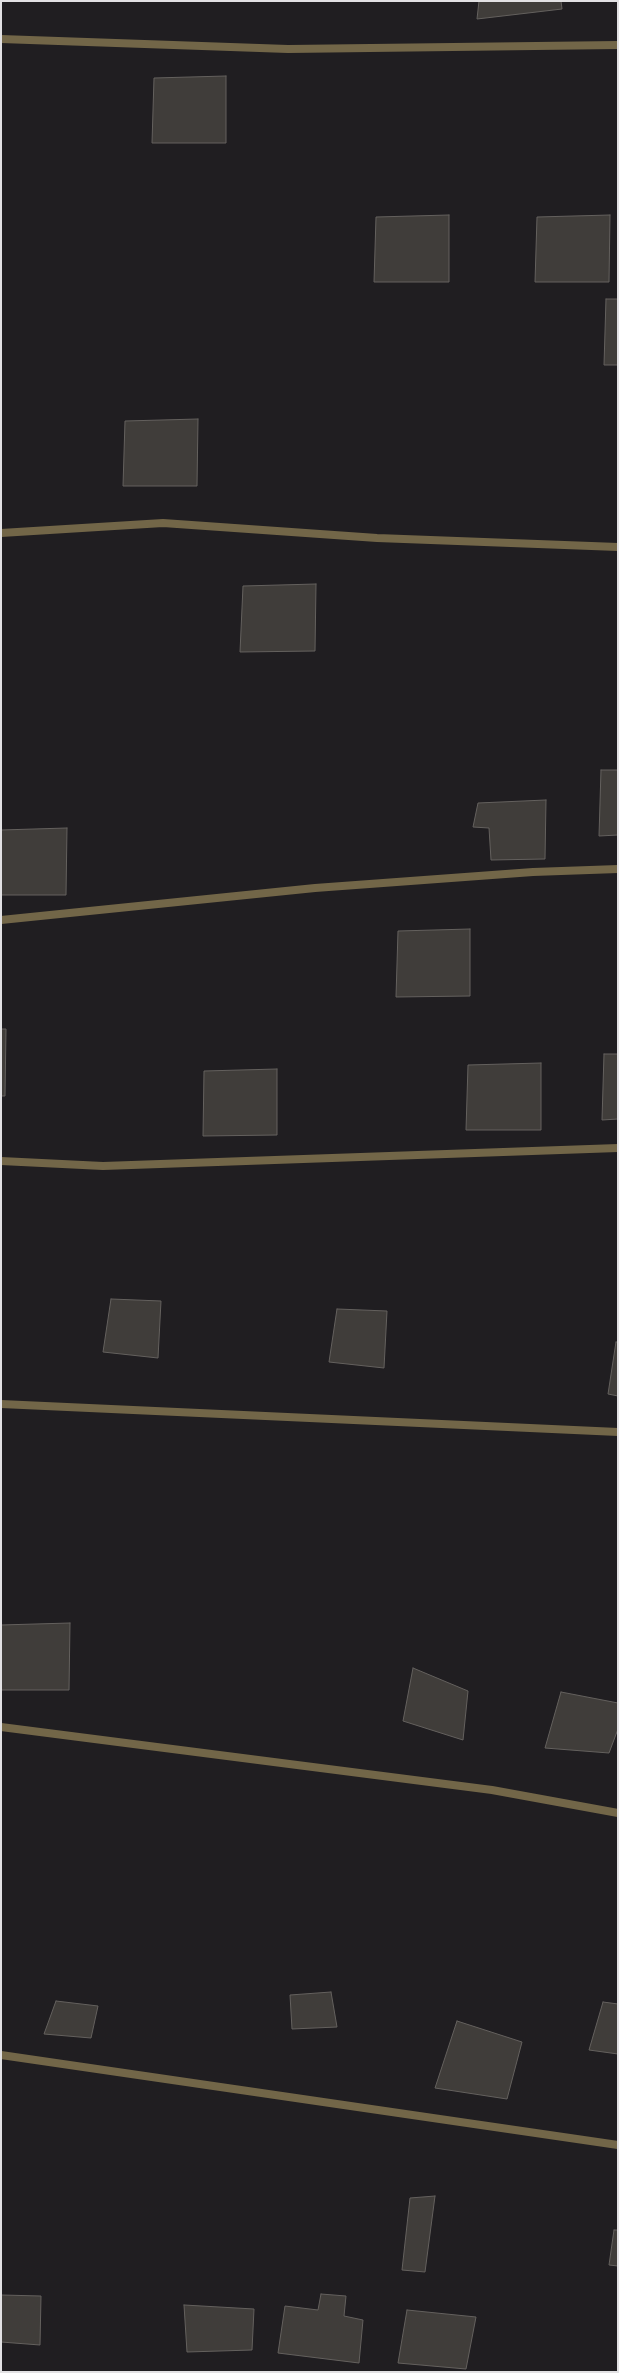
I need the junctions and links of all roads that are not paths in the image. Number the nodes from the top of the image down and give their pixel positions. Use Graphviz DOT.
graph roads {
  1 [pos="1,39"];
  2 [pos="618,45"];
  3 [pos="1,534"];
  4 [pos="618,547"];
  5 [pos="618,869"];
  6 [pos="1,920"];
  7 [pos="618,1148"];
  8 [pos="1,1161"];
  9 [pos="1,1404"];
  10 [pos="618,1432"];
  11 [pos="1,1727"];
  12 [pos="618,1813"];
  13 [pos="1,2055"];
  14 [pos="618,2145"];
  1 -- 2 [label="street"];
  3 -- 4 [label="street"];
  5 -- 6 [label="street"];
  7 -- 8 [label="street"];
  9 -- 10 [label="street"];
  11 -- 12 [label="street"];
  13 -- 14 [label="street"];
}
